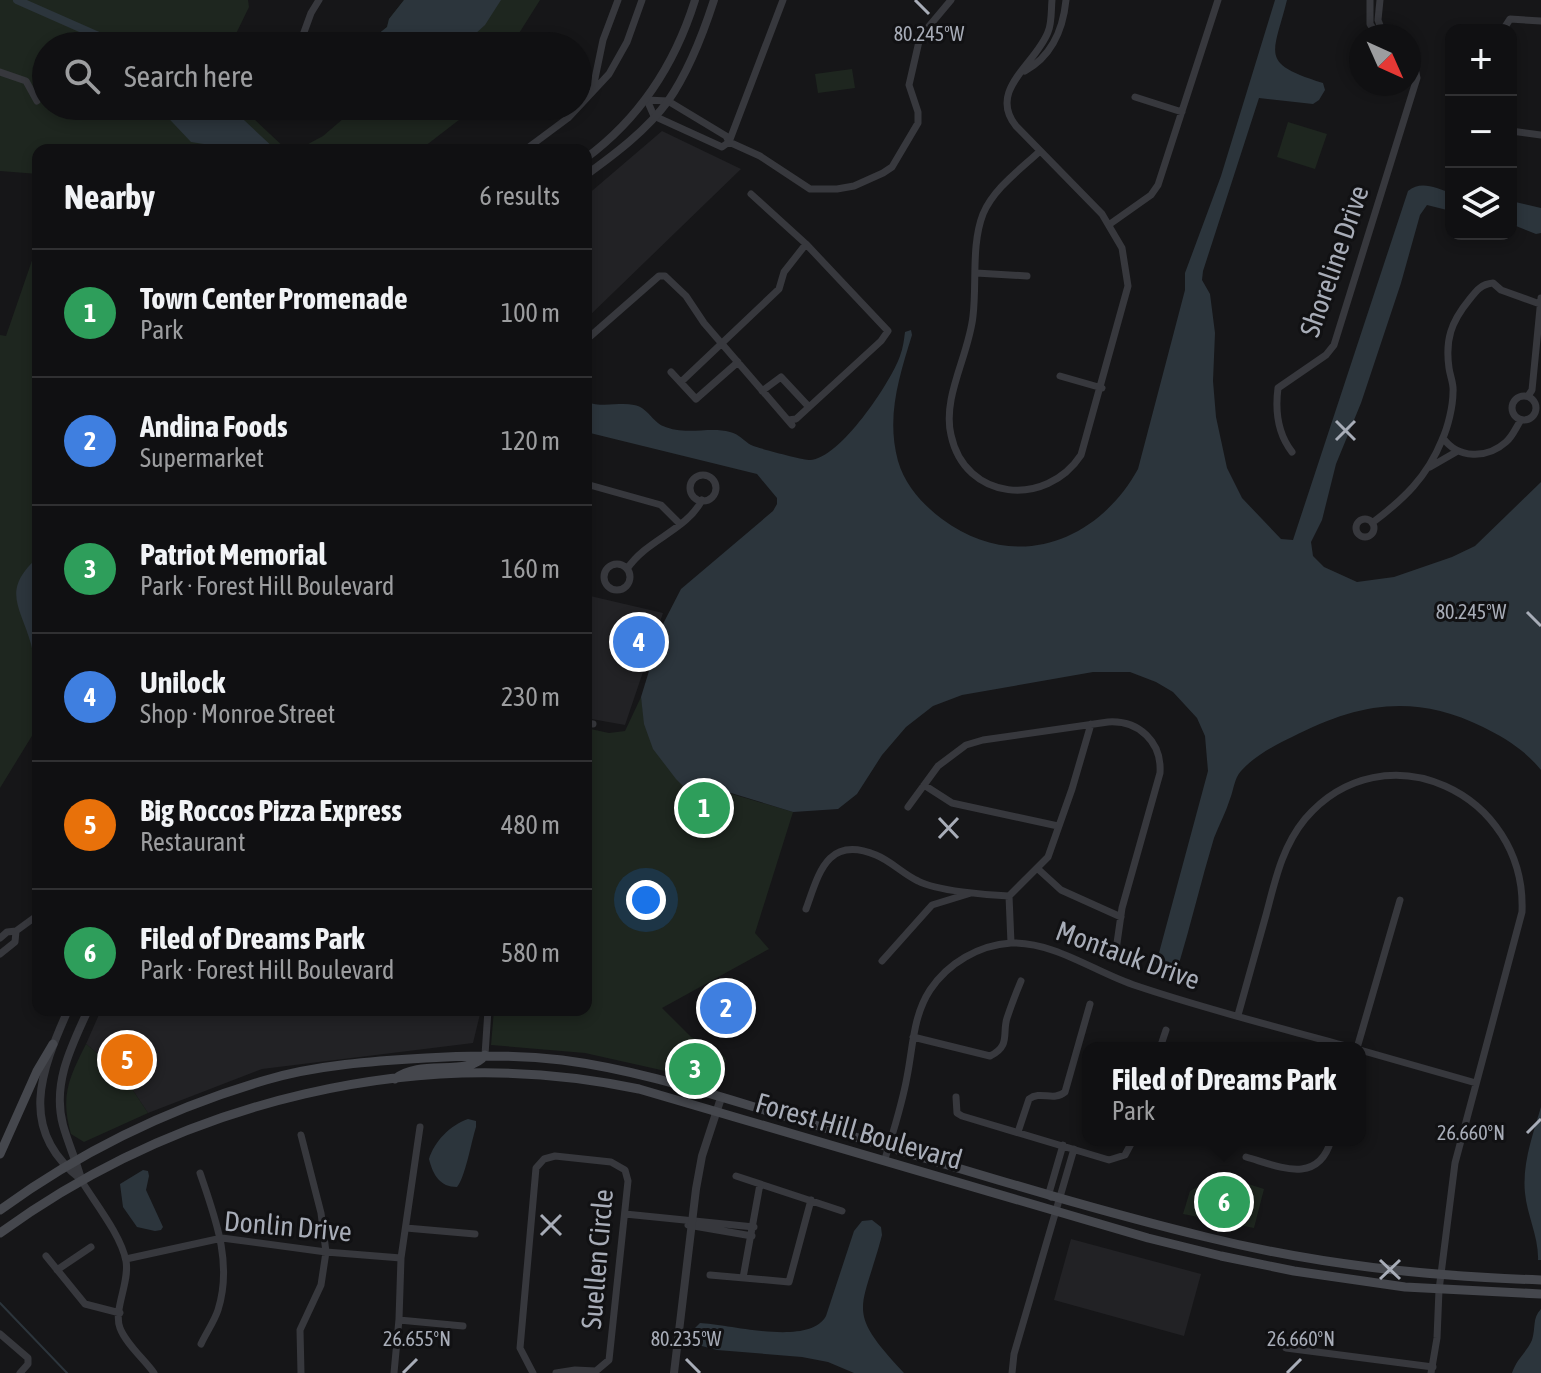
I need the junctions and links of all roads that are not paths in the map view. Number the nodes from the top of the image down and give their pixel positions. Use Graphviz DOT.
graph roads {
  1 [pos="319,0"];
  2 [pos="618,0"];
  3 [pos="642,0"];
  4 [pos="695,0"];
  5 [pos="714,0"];
  6 [pos="783,0"];
  7 [pos="951,0"];
  8 [pos="1052,0"];
  9 [pos="1066,0"];
  10 [pos="1218,0"];
  11 [pos="1370,0"];
  12 [pos="1380,0"];
  13 [pos="1541,21"];
  14 [pos="1370,24"];
  15 [pos="1379,24"];
  16 [pos="1505,24"];
  17 [pos="304,32"];
  18 [pos="0,72"];
  19 [pos="1020,74"];
  20 [pos="592,90"];
  21 [pos="32,92"];
  22 [pos="1411,96"];
  23 [pos="1135,97"];
  24 [pos="647,100"];
  25 [pos="668,101"];
  26 [pos="1182,112"];
  27 [pos="654,116"];
  28 [pos="565,120"];
  29 [pos="1517,132"];
  30 [pos="1541,135"];
  31 [pos="729,142"];
  32 [pos="533,144"];
  33 [pos="1040,151"];
  34 [pos="592,153"];
  35 [pos="592,170"];
  36 [pos="751,194"];
  37 [pos="1110,224"];
  38 [pos="806,244"];
  39 [pos="976,273"];
  40 [pos="1027,276"];
  41 [pos="1540,301"];
  42 [pos="592,335"];
  43 [pos="722,343"];
  44 [pos="738,362"];
  45 [pos="671,372"];
  46 [pos="1060,376"];
  47 [pos="681,382"];
  48 [pos="1102,388"];
  49 [pos="762,391"];
  50 [pos="1528,396"];
  51 [pos="809,407"];
  52 [pos="1538,413"];
  53 [pos="1521,420"];
  54 [pos="1443,438"];
  55 [pos="1292,452"];
  56 [pos="1456,452"];
  57 [pos="1429,468"];
  58 [pos="592,486"];
  59 [pos="702,500"];
  60 [pos="1372,523"];
  61 [pos="680,524"];
  62 [pos="627,569"];
  63 [pos="1091,724"];
  64 [pos="924,785"];
  65 [pos="908,807"];
  66 [pos="1058,826"];
  67 [pos="1038,869"];
  68 [pos="974,893"];
  69 [pos="1009,896"];
  70 [pos="1400,900"];
  71 [pos="806,909"];
  72 [pos="1121,917"];
  73 [pos="32,919"];
  74 [pos="16,931"];
  75 [pos="0,938"];
  76 [pos="1011,943"];
  77 [pos="0,954"];
  78 [pos="1115,957"];
  79 [pos="882,961"];
  80 [pos="1021,981"];
  81 [pos="1090,1004"];
  82 [pos="1238,1015"];
  83 [pos="65,1016"];
  84 [pos="85,1016"];
  85 [pos="488,1016"];
  86 [pos="1166,1030"];
  87 [pos="913,1037"];
  88 [pos="1162,1042"];
  89 [pos="1332,1042"];
  90 [pos="1359,1042"];
  91 [pos="53,1044"];
  92 [pos="1366,1052"];
  93 [pos="485,1055"];
  94 [pos="395,1079"];
  95 [pos="1476,1083"];
  96 [pos="956,1097"];
  97 [pos="721,1098"];
  98 [pos="716,1114"];
  99 [pos="420,1127"];
  100 [pos="1018,1132"];
  101 [pos="301,1135"];
  102 [pos="1063,1145"];
  103 [pos="1130,1146"];
  104 [pos="1328,1146"];
  105 [pos="889,1147"];
  106 [pos="1074,1149"];
  107 [pos="0,1154"];
  108 [pos="1246,1157"];
  109 [pos="76,1159"];
  110 [pos="885,1159"];
  111 [pos="64,1166"];
  112 [pos="200,1173"];
  113 [pos="736,1176"];
  114 [pos="81,1179"];
  115 [pos="760,1184"];
  116 [pos="1049,1193"];
  117 [pos="1061,1197"];
  118 [pos="811,1200"];
  119 [pos="0,1210"];
  120 [pos="1054,1210"];
  121 [pos="842,1211"];
  122 [pos="625,1214"];
  123 [pos="690,1223"];
  124 [pos="754,1227"];
  125 [pos="406,1228"];
  126 [pos="0,1233"];
  127 [pos="475,1234"];
  128 [pos="752,1236"];
  129 [pos="222,1238"];
  130 [pos="91,1247"];
  131 [pos="326,1252"];
  132 [pos="46,1256"];
  133 [pos="401,1258"];
  134 [pos="126,1259"];
  135 [pos="57,1270"];
  136 [pos="710,1275"];
  137 [pos="1441,1276"];
  138 [pos="743,1278"];
  139 [pos="1541,1280"];
  140 [pos="1439,1290"];
  141 [pos="1541,1294"];
  142 [pos="120,1313"];
  143 [pos="399,1320"];
  144 [pos="463,1326"];
  145 [pos="0,1334"];
  146 [pos="201,1344"];
  147 [pos="1286,1348"];
  148 [pos="1432,1370"];
  149 [pos="20,1373"];
  150 [pos="154,1373"];
  151 [pos="301,1373"];
  152 [pos="394,1373"];
  153 [pos="533,1373"];
  154 [pos="556,1373"];
  155 [pos="674,1373"];
  156 [pos="1012,1373"];
  1 -- 17 [label="street"];
  2 -- 20 [label="street"];
  3 -- 20 [label="street"];
  4 -- 24 [label="street"];
  5 -- 25 [label="street"];
  6 -- 31 [label="street"];
  7 -- 31 [label="street"];
  8 -- 19 [label="street"];
  9 -- 19 [label="street"];
  10 -- 26 [label="street"];
  11 -- 14 [label="street"];
  12 -- 15 [label="street"];
  13 -- 16 [label="street"];
  18 -- 21 [label="street"];
  19 -- 33 [label="street"];
  22 -- 55 [label="street, Shoreline Drive"];
  23 -- 26 [label="street"];
  24 -- 25 [label="street"];
  24 -- 27 [label="street"];
  24 -- 34 [label="street"];
  25 -- 27 [label="street"];
  25 -- 31 [label="street"];
  26 -- 37 [label="street"];
  27 -- 31 [label="street"];
  27 -- 35 [label="street"];
  28 -- 32 [label="street"];
  29 -- 30 [label="street"];
  33 -- 37 [label="street"];
  33 -- 39 [label="street"];
  36 -- 38 [label="street"];
  37 -- 48 [label="street"];
  38 -- 43 [label="street"];
  38 -- 51 [label="street"];
  39 -- 40 [label="street"];
  39 -- 48 [label="street"];
  41 -- 50 [label="street"];
  41 -- 54 [label="street"];
  42 -- 43 [label="street"];
  43 -- 44 [label="street"];
  43 -- 47 [label="street"];
  44 -- 47 [label="street"];
  44 -- 49 [label="street"];
  45 -- 47 [label="street"];
  46 -- 48 [label="street"];
  49 -- 51 [label="street"];
  49 -- 51 [label="street"];
  50 -- 52 [label="street"];
  50 -- 53 [label="street"];
  52 -- 53 [label="street"];
  53 -- 56 [label="street"];
  54 -- 56 [label="street"];
  54 -- 57 [label="street"];
  56 -- 57 [label="street"];
  57 -- 60 [label="street"];
  58 -- 61 [label="street"];
  59 -- 61 [label="street"];
  61 -- 62 [label="street"];
  63 -- 64 [label="street"];
  63 -- 66 [label="street"];
  63 -- 72 [label="street"];
  64 -- 65 [label="street"];
  64 -- 66 [label="street"];
  66 -- 67 [label="street"];
  67 -- 69 [label="street"];
  67 -- 72 [label="street"];
  68 -- 69 [label="street"];
  68 -- 71 [label="street"];
  68 -- 79 [label="street"];
  69 -- 76 [label="street"];
  70 -- 90 [label="street"];
  72 -- 78 [label="street"];
  73 -- 74 [label="street"];
  74 -- 75 [label="street"];
  74 -- 77 [label="street"];
  76 -- 82 [label="street, Montauk Drive"];
  76 -- 87 [label="street, Montauk Drive"];
  80 -- 87 [label="street"];
  81 -- 100 [label="street"];
  82 -- 89 [label="street, Montauk Drive"];
  82 -- 95 [label="street"];
  83 -- 91 [label="street"];
  84 -- 109 [label="street"];
  85 -- 93 [label="street"];
  86 -- 88 [label="street"];
  87 -- 105 [label="street, Montauk Drive"];
  91 -- 107 [label="main road"];
  91 -- 111 [label="street"];
  92 -- 95 [label="street, Montauk Drive"];
  93 -- 94 [label="main road"];
  93 -- 97 [label="main road, Forest Hill Boulevard"];
  93 -- 109 [label="main road, Forest Hill Boulevard"];
  94 -- 98 [label="main road, Forest Hill Boulevard"];
  94 -- 114 [label="main road, Forest Hill Boulevard"];
  95 -- 137 [label="street"];
  96 -- 100 [label="street"];
  97 -- 98 [label="street"];
  97 -- 105 [label="main road, Forest Hill Boulevard"];
  98 -- 110 [label="main road, Forest Hill Boulevard"];
  98 -- 123 [label="street"];
  99 -- 125 [label="street"];
  100 -- 102 [label="street"];
  101 -- 131 [label="street"];
  102 -- 106 [label="street"];
  102 -- 116 [label="street"];
  103 -- 106 [label="street"];
  104 -- 108 [label="street"];
  105 -- 110 [label="street, Montauk Drive"];
  105 -- 116 [label="main road, Forest Hill Boulevard"];
  106 -- 117 [label="street"];
  109 -- 111 [label="main road, Forest Hill Boulevard"];
  109 -- 114 [label="street"];
  110 -- 120 [label="main road, Forest Hill Boulevard"];
  111 -- 114 [label="street"];
  111 -- 119 [label="main road, Forest Hill Boulevard"];
  112 -- 129 [label="street"];
  113 -- 115 [label="street"];
  114 -- 126 [label="main road, Forest Hill Boulevard"];
  114 -- 134 [label="street"];
  115 -- 118 [label="street"];
  115 -- 124 [label="street"];
  116 -- 117 [label="main road, Forest Hill Boulevard"];
  116 -- 120 [label="street"];
  117 -- 120 [label="street"];
  117 -- 137 [label="main road, Forest Hill Boulevard"];
  118 -- 121 [label="street"];
  118 -- 138 [label="street"];
  120 -- 140 [label="main road, Forest Hill Boulevard"];
  120 -- 156 [label="street"];
  122 -- 123 [label="street"];
  122 -- 153 [label="street, Suellen Circle"];
  122 -- 154 [label="street, Suellen Circle"];
  123 -- 124 [label="street"];
  123 -- 128 [label="street"];
  123 -- 155 [label="street"];
  124 -- 128 [label="street"];
  125 -- 127 [label="street"];
  125 -- 133 [label="street"];
  128 -- 138 [label="street"];
  129 -- 131 [label="street, Donlin Drive"];
  129 -- 134 [label="street, Donlin Drive"];
  129 -- 146 [label="street"];
  130 -- 135 [label="street"];
  131 -- 133 [label="street, Donlin Drive"];
  131 -- 151 [label="street"];
  132 -- 135 [label="street"];
  133 -- 143 [label="street"];
  134 -- 142 [label="street"];
  135 -- 142 [label="street"];
  136 -- 138 [label="street"];
  137 -- 139 [label="main road, Forest Hill Boulevard"];
  137 -- 140 [label="street"];
  140 -- 141 [label="main road, Forest Hill Boulevard"];
  140 -- 148 [label="street"];
  142 -- 150 [label="street"];
  143 -- 144 [label="street"];
  143 -- 152 [label="street"];
  145 -- 149 [label="street"];
  147 -- 148 [label="street"];
}
